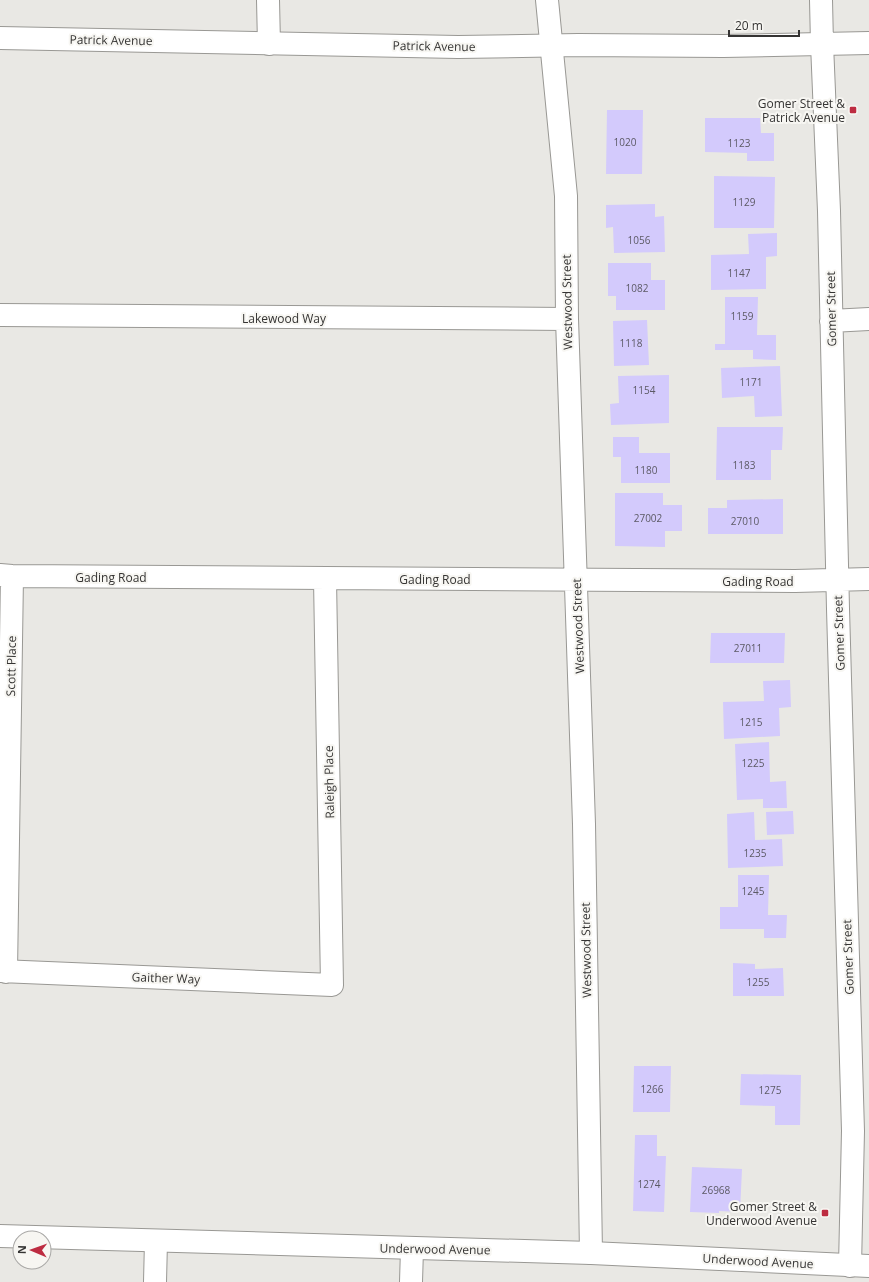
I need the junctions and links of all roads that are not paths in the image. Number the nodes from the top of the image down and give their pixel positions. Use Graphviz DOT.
graph roads {
  1 [pos="268,0"];
  2 [pos="547,0"];
  3 [pos="821,0"];
  4 [pos="0,38"];
  5 [pos="869,43"];
  6 [pos="269,44"];
  7 [pos="822,44"];
  8 [pos="552,45"];
  9 [pos="0,315"];
  10 [pos="567,319"];
  11 [pos="869,319"];
  12 [pos="831,321"];
  13 [pos="6,576"];
  14 [pos="324,579"];
  15 [pos="869,579"];
  16 [pos="577,580"];
  17 [pos="837,580"];
  18 [pos="3,972"];
  19 [pos="332,985"];
  20 [pos="0,1236"];
  21 [pos="156,1241"];
  22 [pos="412,1249"];
  23 [pos="591,1253"];
  24 [pos="859,1266"];
  25 [pos="155,1282"];
  26 [pos="411,1282"];
  1 -- 6 [label="street"];
  2 -- 8 [label="street, Westwood Street"];
  3 -- 7 [label="street, Gomer Street"];
  4 -- 6 [label="street, Patrick Avenue"];
  5 -- 7 [label="street, Patrick Avenue"];
  6 -- 8 [label="street, Patrick Avenue"];
  7 -- 8 [label="street, Patrick Avenue"];
  7 -- 12 [label="street, Gomer Street"];
  8 -- 10 [label="street, Westwood Street"];
  9 -- 10 [label="street, Lakewood Way"];
  10 -- 16 [label="street, Westwood Street"];
  11 -- 12 [label="street"];
  12 -- 17 [label="street, Gomer Street"];
  13 -- 14 [label="street, Gading Road"];
  13 -- 18 [label="street, Scott Place"];
  14 -- 16 [label="street, Gading Road"];
  14 -- 19 [label="street, Raleigh Place"];
  15 -- 17 [label="street, Gading Road"];
  16 -- 17 [label="street, Gading Road"];
  16 -- 23 [label="street, Westwood Street"];
  17 -- 24 [label="street, Gomer Street"];
  18 -- 19 [label="street, Gaither Way"];
  20 -- 21 [label="street, Underwood Avenue"];
  21 -- 22 [label="street, Underwood Avenue"];
  21 -- 25 [label="street"];
  22 -- 23 [label="street, Underwood Avenue"];
  22 -- 26 [label="street"];
  23 -- 24 [label="street, Underwood Avenue"];
}
